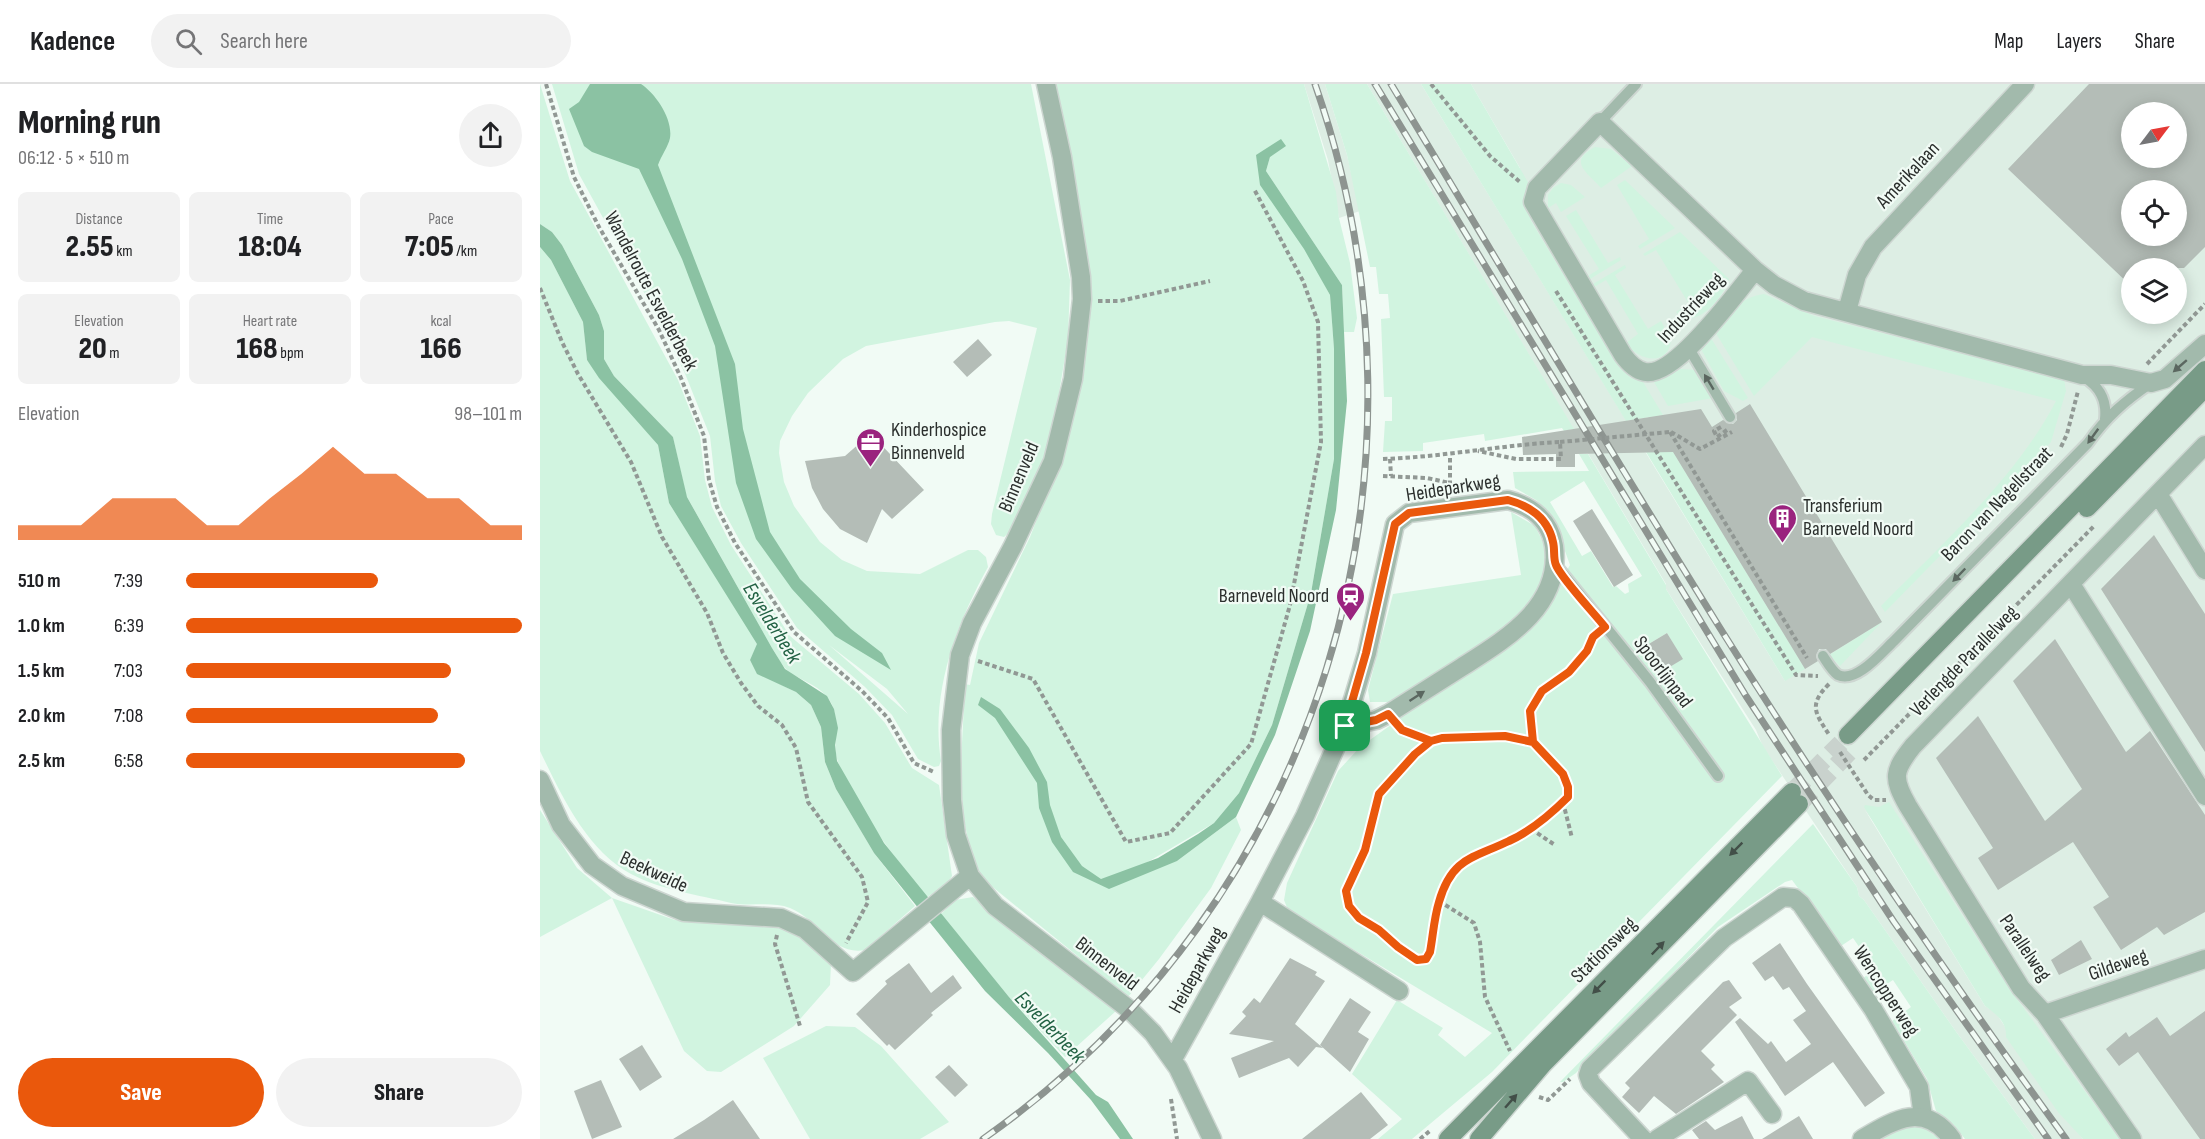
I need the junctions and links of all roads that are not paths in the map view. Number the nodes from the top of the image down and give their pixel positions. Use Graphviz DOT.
graph roads {
  1 [pos="1046,84"];
  2 [pos="1636,84"];
  3 [pos="2025,84"];
  4 [pos="1600,122"];
  5 [pos="1755,270"];
  6 [pos="1847,311"];
  7 [pos="2205,344"];
  8 [pos="1688,347"];
  9 [pos="2205,370"];
  10 [pos="2082,375"];
  11 [pos="2148,375"];
  12 [pos="2205,388"];
  13 [pos="1730,417"];
  14 [pos="2105,419"];
  15 [pos="2205,446"];
  16 [pos="2158,494"];
  17 [pos="1555,564"];
  18 [pos="2205,570"];
  19 [pos="2071,584"];
  20 [pos="1823,656"];
  21 [pos="1345,726"];
  22 [pos="1895,773"];
  23 [pos="1718,776"];
  24 [pos="540,780"];
  25 [pos="2205,796"];
  26 [pos="970,876"];
  27 [pos="1260,902"];
  28 [pos="2205,959"];
  29 [pos="1399,991"];
  30 [pos="2045,1014"];
  31 [pos="1173,1059"];
  32 [pos="1197,1106"];
  33 [pos="1772,1114"];
  34 [pos="1923,1117"];
  35 [pos="1200,1139"];
  36 [pos="1212,1139"];
  37 [pos="1448,1139"];
  38 [pos="1479,1139"];
  39 [pos="1643,1139"];
  40 [pos="1657,1139"];
  41 [pos="1862,1139"];
  42 [pos="1952,1139"];
  43 [pos="2132,1139"];
  1 -- 26 [label="street, Binnenveld"];
  2 -- 4 [label="lane, Industrieweg"];
  3 -- 6 [label="street, Amerikalaan"];
  4 -- 5 [label="street, Industrieweg"];
  4 -- 8 [label="street, Industrieweg"];
  5 -- 6 [label="street"];
  5 -- 8 [label="street, Industrieweg"];
  6 -- 10 [label="street"];
  7 -- 11 [label="street, Baron van Nagellstraat, one-way"];
  13 -- 8 [label="lane, one-way"];
  9 -- 12 [label="main road"];
  10 -- 11 [label="street"];
  10 -- 14 [label="lane"];
  11 -- 14 [label="lane, Baron van Nagellstraat"];
  14 -- 20 [label="lane, Baron van Nagellstraat, one-way"];
  15 -- 16 [label="street, Verlengde Parallelweg"];
  16 -- 18 [label="street"];
  16 -- 19 [label="street, Verlengde Parallelweg"];
  21 -- 17 [label="street, Heideparkweg, one-way"];
  17 -- 21 [label="street, Heideparkweg"];
  17 -- 23 [label="lane, Spoorlijnpad"];
  19 -- 22 [label="street, Verlengde Parallelweg"];
  19 -- 25 [label="street"];
  21 -- 27 [label="street, Heideparkweg"];
  22 -- 30 [label="street, Parallelweg"];
  24 -- 26 [label="street, Beekweide"];
  26 -- 31 [label="street, Binnenveld"];
  27 -- 29 [label="street"];
  27 -- 31 [label="street, Heideparkweg"];
  28 -- 30 [label="street, Gildeweg"];
  30 -- 43 [label="street, Parallelweg"];
  31 -- 32 [label="street, Binnenveld"];
  32 -- 35 [label="street, Binnenveld"];
  32 -- 36 [label="street, Binnenveld"];
  33 -- 40 [label="street"];
  34 -- 39 [label="street, Wencopperweg"];
  34 -- 41 [label="street"];
  34 -- 42 [label="street"];
  38 -- 37 [label="main road, Stationsweg, one-way"];
}
